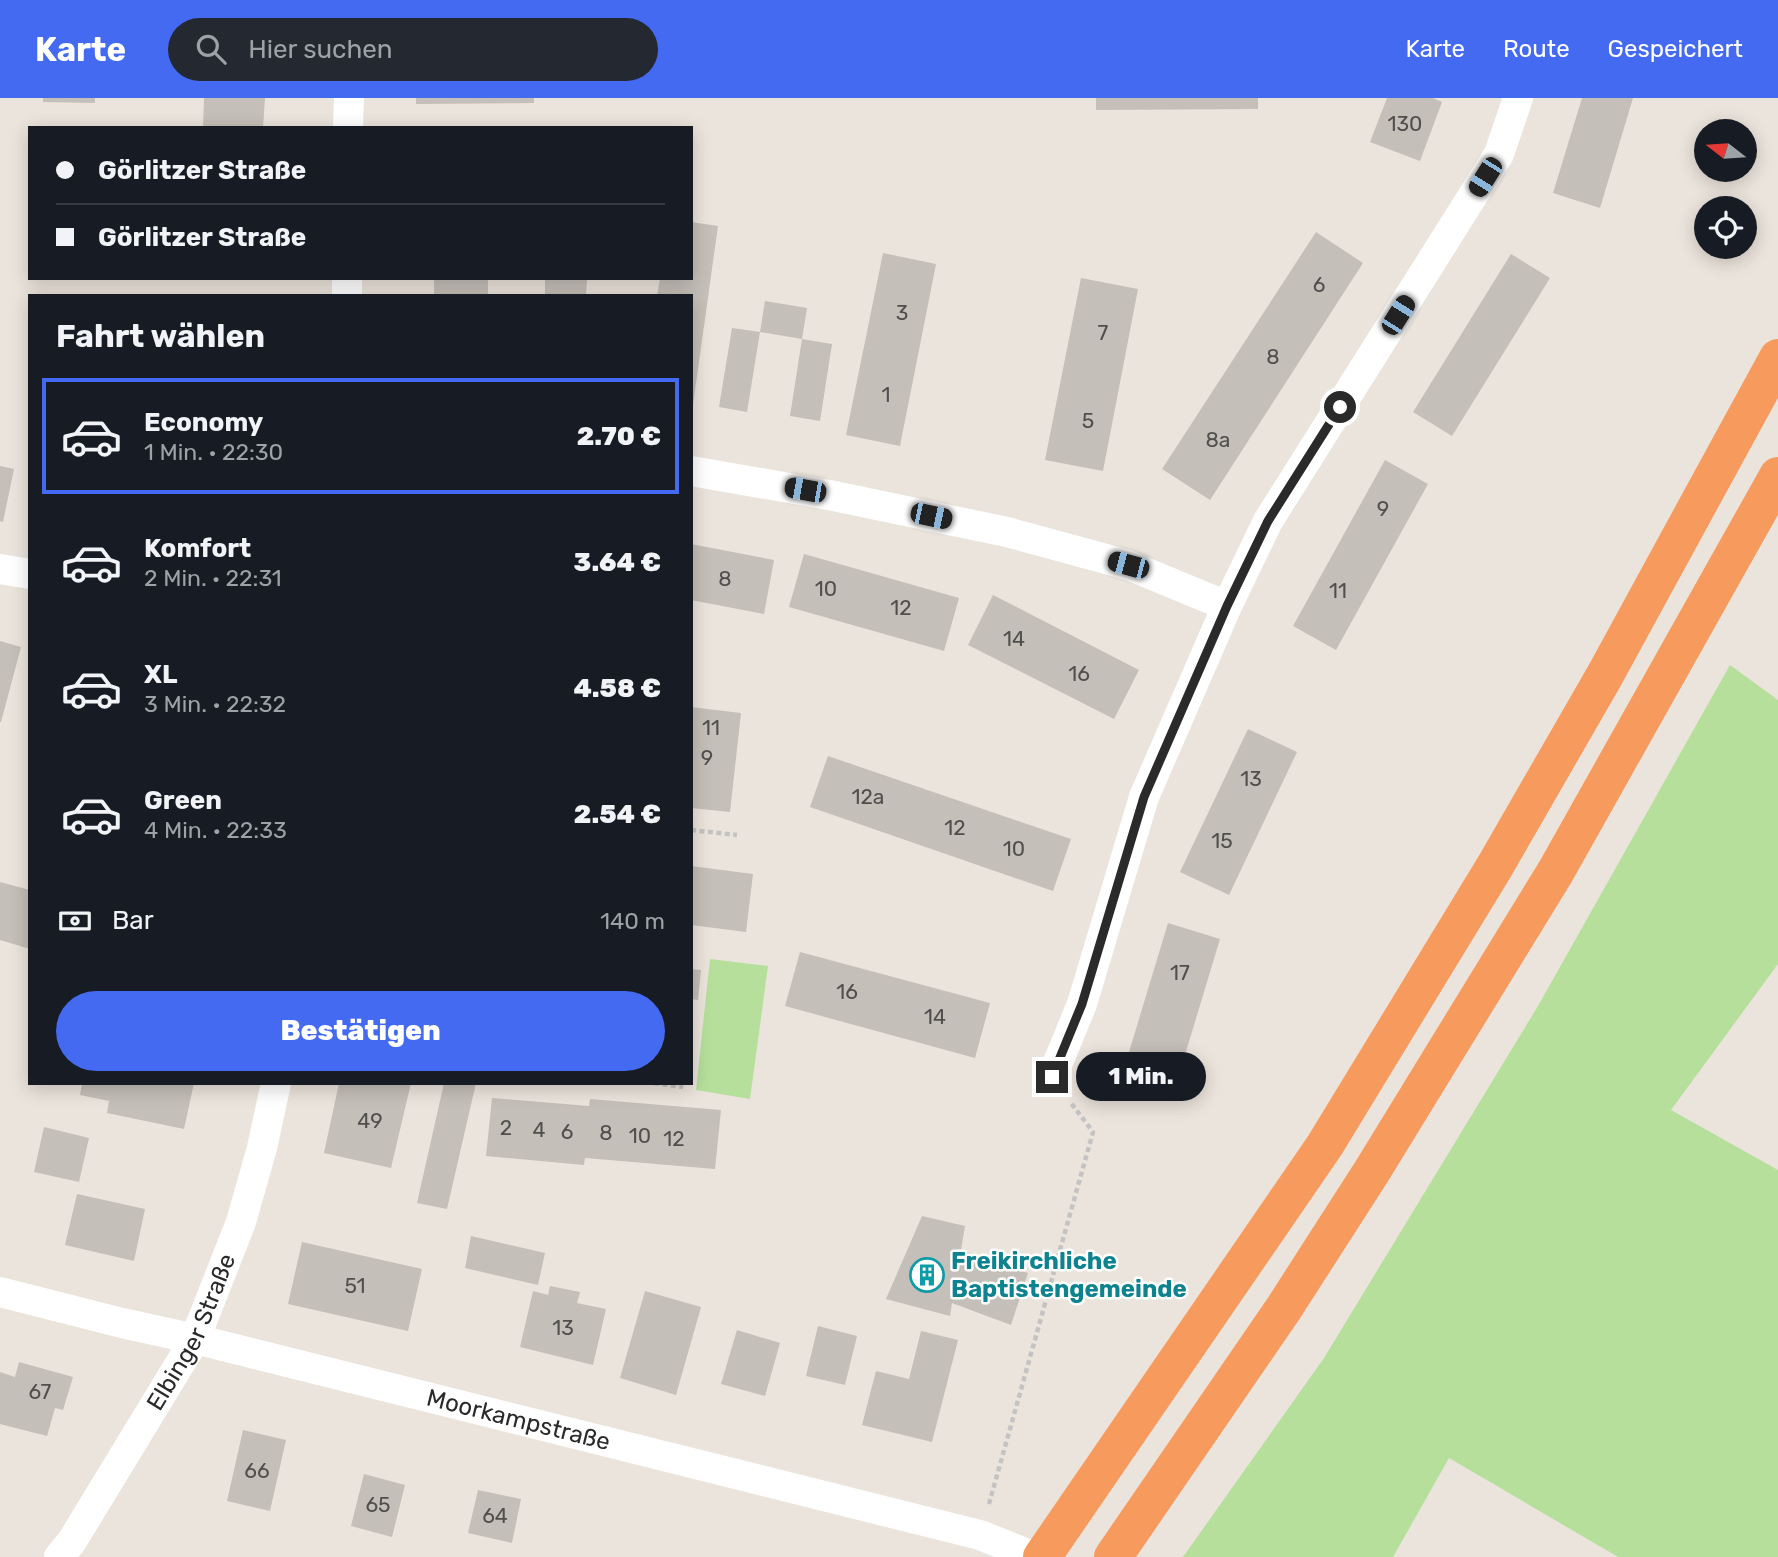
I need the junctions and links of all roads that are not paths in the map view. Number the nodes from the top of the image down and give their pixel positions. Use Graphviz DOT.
graph roads {
  1 [pos="348,98"];
  2 [pos="1518,98"];
  3 [pos="348,126"];
  4 [pos="1778,358"];
  5 [pos="693,471"];
  6 [pos="1778,476"];
  7 [pos="0,569"];
  8 [pos="28,575"];
  9 [pos="1227,606"];
  10 [pos="1052,1077"];
  11 [pos="276,1085"];
  12 [pos="0,1292"];
  13 [pos="195,1339"];
  14 [pos="1116,1553"];
  15 [pos="59,1557"];
  16 [pos="1035,1557"];
  17 [pos="1042,1557"];
  1 -- 3 [label="street"];
  2 -- 9 [label="street"];
  4 -- 17 [label="highway"];
  5 -- 9 [label="street"];
  6 -- 14 [label="highway"];
  7 -- 8 [label="street"];
  9 -- 10 [label="street"];
  11 -- 13 [label="street, Elbinger Straße"];
  12 -- 13 [label="street, Moorkampstraße"];
  13 -- 15 [label="street, Elbinger Straße"];
  13 -- 16 [label="street, Moorkampstraße"];
}
